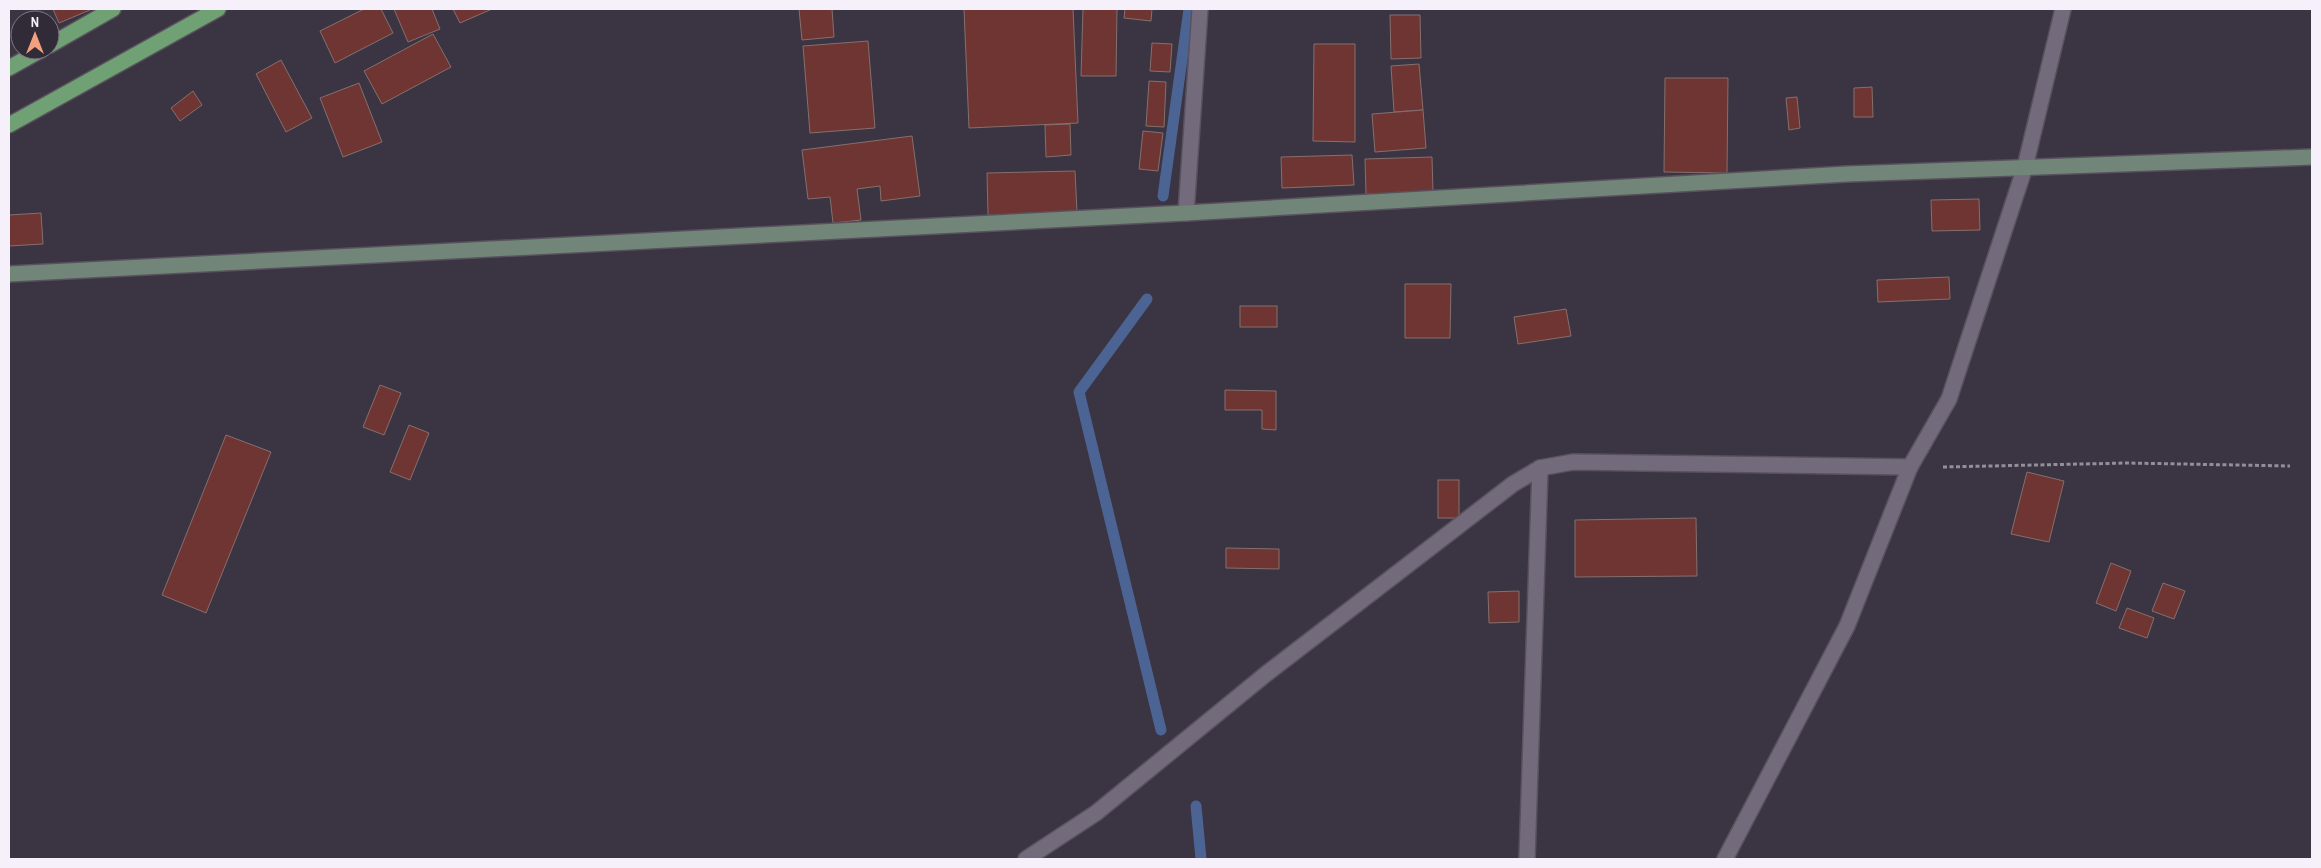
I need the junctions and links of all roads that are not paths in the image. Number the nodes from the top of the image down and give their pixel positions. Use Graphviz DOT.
graph roads {
  1 [pos="113,9"];
  2 [pos="218,9"];
  3 [pos="1200,9"];
  4 [pos="2063,9"];
  5 [pos="60,39"];
  6 [pos="23,60"];
  7 [pos="9,68"];
  8 [pos="9,125"];
  9 [pos="2312,157"];
  10 [pos="2026,166"];
  11 [pos="1186,213"];
  12 [pos="9,274"];
  13 [pos="1910,467"];
  14 [pos="1540,468"];
  15 [pos="1026,859"];
  16 [pos="1527,859"];
  17 [pos="1725,859"];
  1 -- 5 [label="main road"];
  2 -- 8 [label="main road"];
  3 -- 11 [label="street"];
  4 -- 10 [label="street"];
  6 -- 7 [label="main road"];
  9 -- 10 [label="street"];
  10 -- 11 [label="street"];
  10 -- 13 [label="street"];
  11 -- 12 [label="street"];
  13 -- 14 [label="street"];
  13 -- 17 [label="street"];
  14 -- 15 [label="street"];
  14 -- 16 [label="street"];
}
